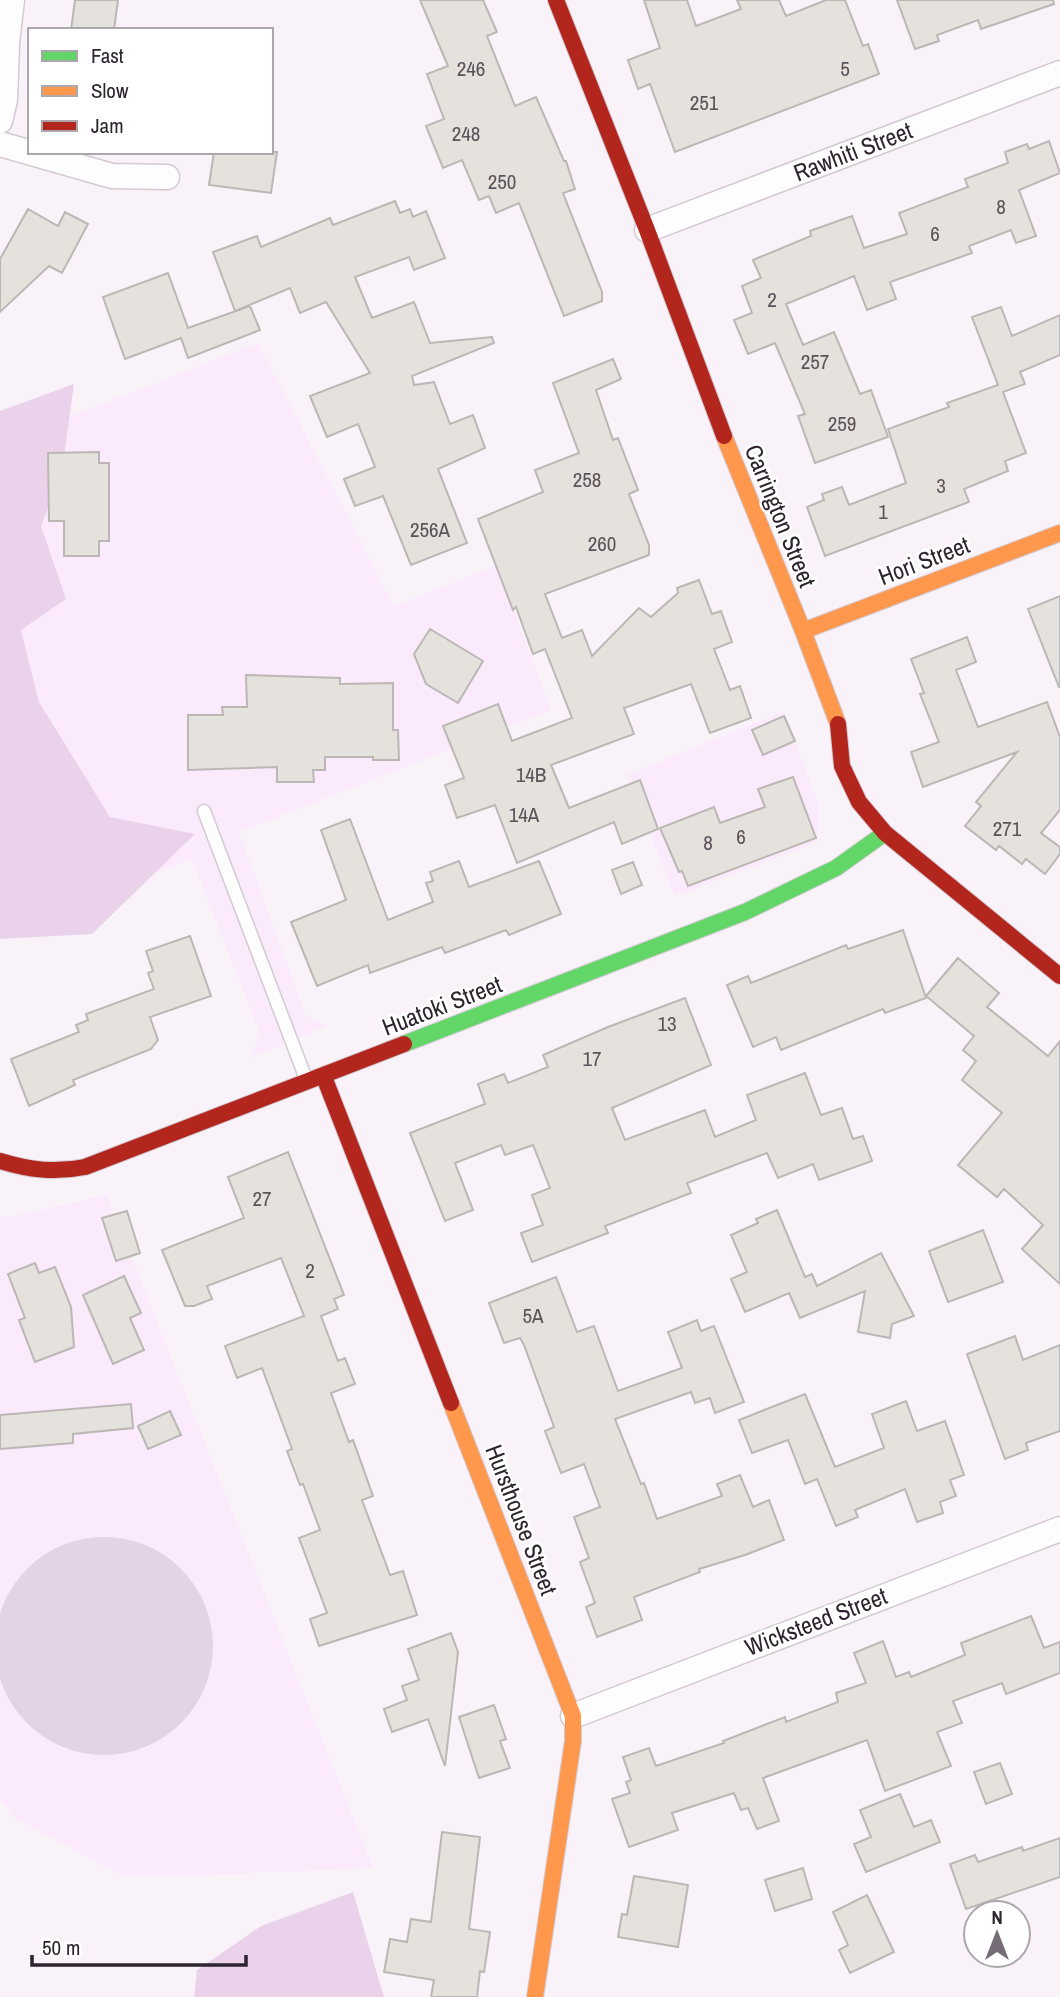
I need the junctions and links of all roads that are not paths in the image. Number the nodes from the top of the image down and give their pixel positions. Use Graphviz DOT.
graph roads {
  1 [pos="12,0"];
  2 [pos="556,0"];
  3 [pos="1060,73"];
  4 [pos="0,121"];
  5 [pos="0,144"];
  6 [pos="28,152"];
  7 [pos="35,154"];
  8 [pos="167,177"];
  9 [pos="647,230"];
  10 [pos="1060,533"];
  11 [pos="803,631"];
  12 [pos="204,811"];
  13 [pos="885,833"];
  14 [pos="1060,976"];
  15 [pos="324,1077"];
  16 [pos="307,1082"];
  17 [pos="0,1160"];
  18 [pos="1060,1529"];
  19 [pos="573,1716"];
  20 [pos="535,1997"];
  1 -- 4 [label="street"];
  2 -- 9 [label="main road, Carrington Street"];
  3 -- 9 [label="street, Rawhiti Street"];
  5 -- 6 [label="street"];
  7 -- 8 [label="street"];
  9 -- 11 [label="main road, Carrington Street"];
  10 -- 11 [label="main road, Hori Street"];
  11 -- 13 [label="main road, Carrington Street"];
  12 -- 16 [label="lane"];
  13 -- 14 [label="main road, Carrington Street"];
  13 -- 15 [label="main road, Huatoki Street"];
  15 -- 16 [label="main road, Huatoki Street"];
  15 -- 19 [label="main road, Hursthouse Street"];
  16 -- 17 [label="main road, Huatoki Street"];
  18 -- 19 [label="street, Wicksteed Street"];
  19 -- 20 [label="main road, Hursthouse Street"];
}
